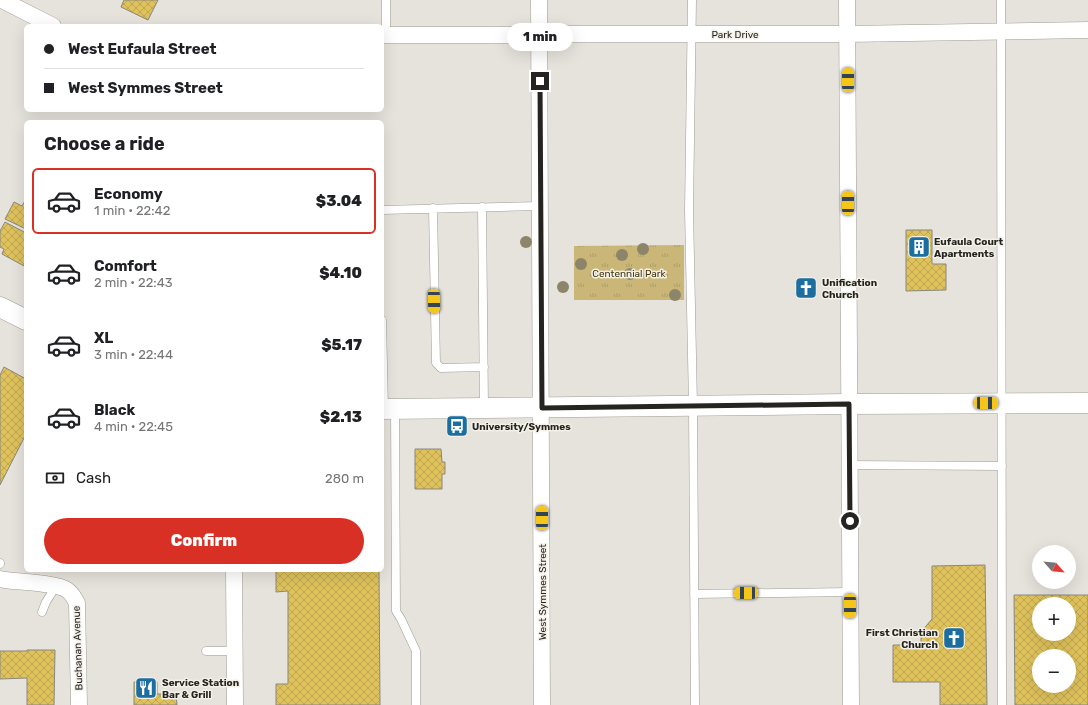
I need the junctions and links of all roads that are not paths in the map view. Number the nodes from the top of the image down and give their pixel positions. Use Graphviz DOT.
graph roads {
  1 [pos="2,0"];
  2 [pos="386,0"];
  3 [pos="539,0"];
  4 [pos="692,0"];
  5 [pos="847,0"];
  6 [pos="1001,0"];
  7 [pos="49,24"];
  8 [pos="1088,30"];
  9 [pos="1001,32"];
  10 [pos="540,34"];
  11 [pos="692,34"];
  12 [pos="847,34"];
  13 [pos="384,35"];
  14 [pos="540,206"];
  15 [pos="482,207"];
  16 [pos="433,208"];
  17 [pos="384,210"];
  18 [pos="0,307"];
  19 [pos="24,319"];
  20 [pos="384,356"];
  21 [pos="484,367"];
  22 [pos="1002,403"];
  23 [pos="1088,403"];
  24 [pos="849,404"];
  25 [pos="693,405"];
  26 [pos="542,408"];
  27 [pos="387,409"];
  28 [pos="484,409"];
  29 [pos="849,465"];
  30 [pos="1002,466"];
  31 [pos="234,572"];
  32 [pos="0,579"];
  33 [pos="56,586"];
  34 [pos="850,592"];
  35 [pos="694,594"];
  36 [pos="42,612"];
  37 [pos="235,651"];
  38 [pos="206,652"];
  39 [pos="79,705"];
  40 [pos="235,705"];
  41 [pos="416,705"];
  42 [pos="542,705"];
  43 [pos="695,705"];
  44 [pos="850,705"];
  45 [pos="1002,705"];
  1 -- 7 [label="street"];
  2 -- 13 [label="lane"];
  3 -- 10 [label="street, West Symmes Street"];
  4 -- 11 [label="lane"];
  5 -- 12 [label="street"];
  6 -- 9 [label="lane"];
  8 -- 9 [label="street, Park Drive"];
  9 -- 12 [label="street, Park Drive"];
  9 -- 22 [label="lane"];
  10 -- 11 [label="street, Park Drive"];
  10 -- 13 [label="street, Park Drive"];
  10 -- 14 [label="street, West Symmes Street"];
  11 -- 12 [label="street, Park Drive"];
  11 -- 25 [label="lane"];
  12 -- 24 [label="street"];
  14 -- 15 [label="lane"];
  14 -- 26 [label="street, West Symmes Street"];
  15 -- 16 [label="lane"];
  15 -- 21 [label="lane"];
  16 -- 17 [label="lane"];
  16 -- 21 [label="lane"];
  18 -- 19 [label="street"];
  20 -- 27 [label="lane"];
  21 -- 28 [label="lane"];
  22 -- 23 [label="street"];
  22 -- 24 [label="street"];
  22 -- 30 [label="lane"];
  24 -- 25 [label="street"];
  24 -- 29 [label="street"];
  25 -- 26 [label="street"];
  25 -- 35 [label="lane"];
  26 -- 28 [label="street"];
  26 -- 42 [label="street, West Symmes Street"];
  27 -- 28 [label="street"];
  27 -- 41 [label="lane"];
  29 -- 30 [label="lane"];
  29 -- 34 [label="street"];
  30 -- 45 [label="lane"];
  31 -- 37 [label="street"];
  32 -- 33 [label="street, Buchanan Avenue"];
  33 -- 36 [label="lane"];
  33 -- 39 [label="street, Buchanan Avenue"];
  34 -- 35 [label="lane"];
  34 -- 44 [label="street"];
  35 -- 43 [label="lane"];
  37 -- 38 [label="lane"];
  37 -- 40 [label="street"];
}
